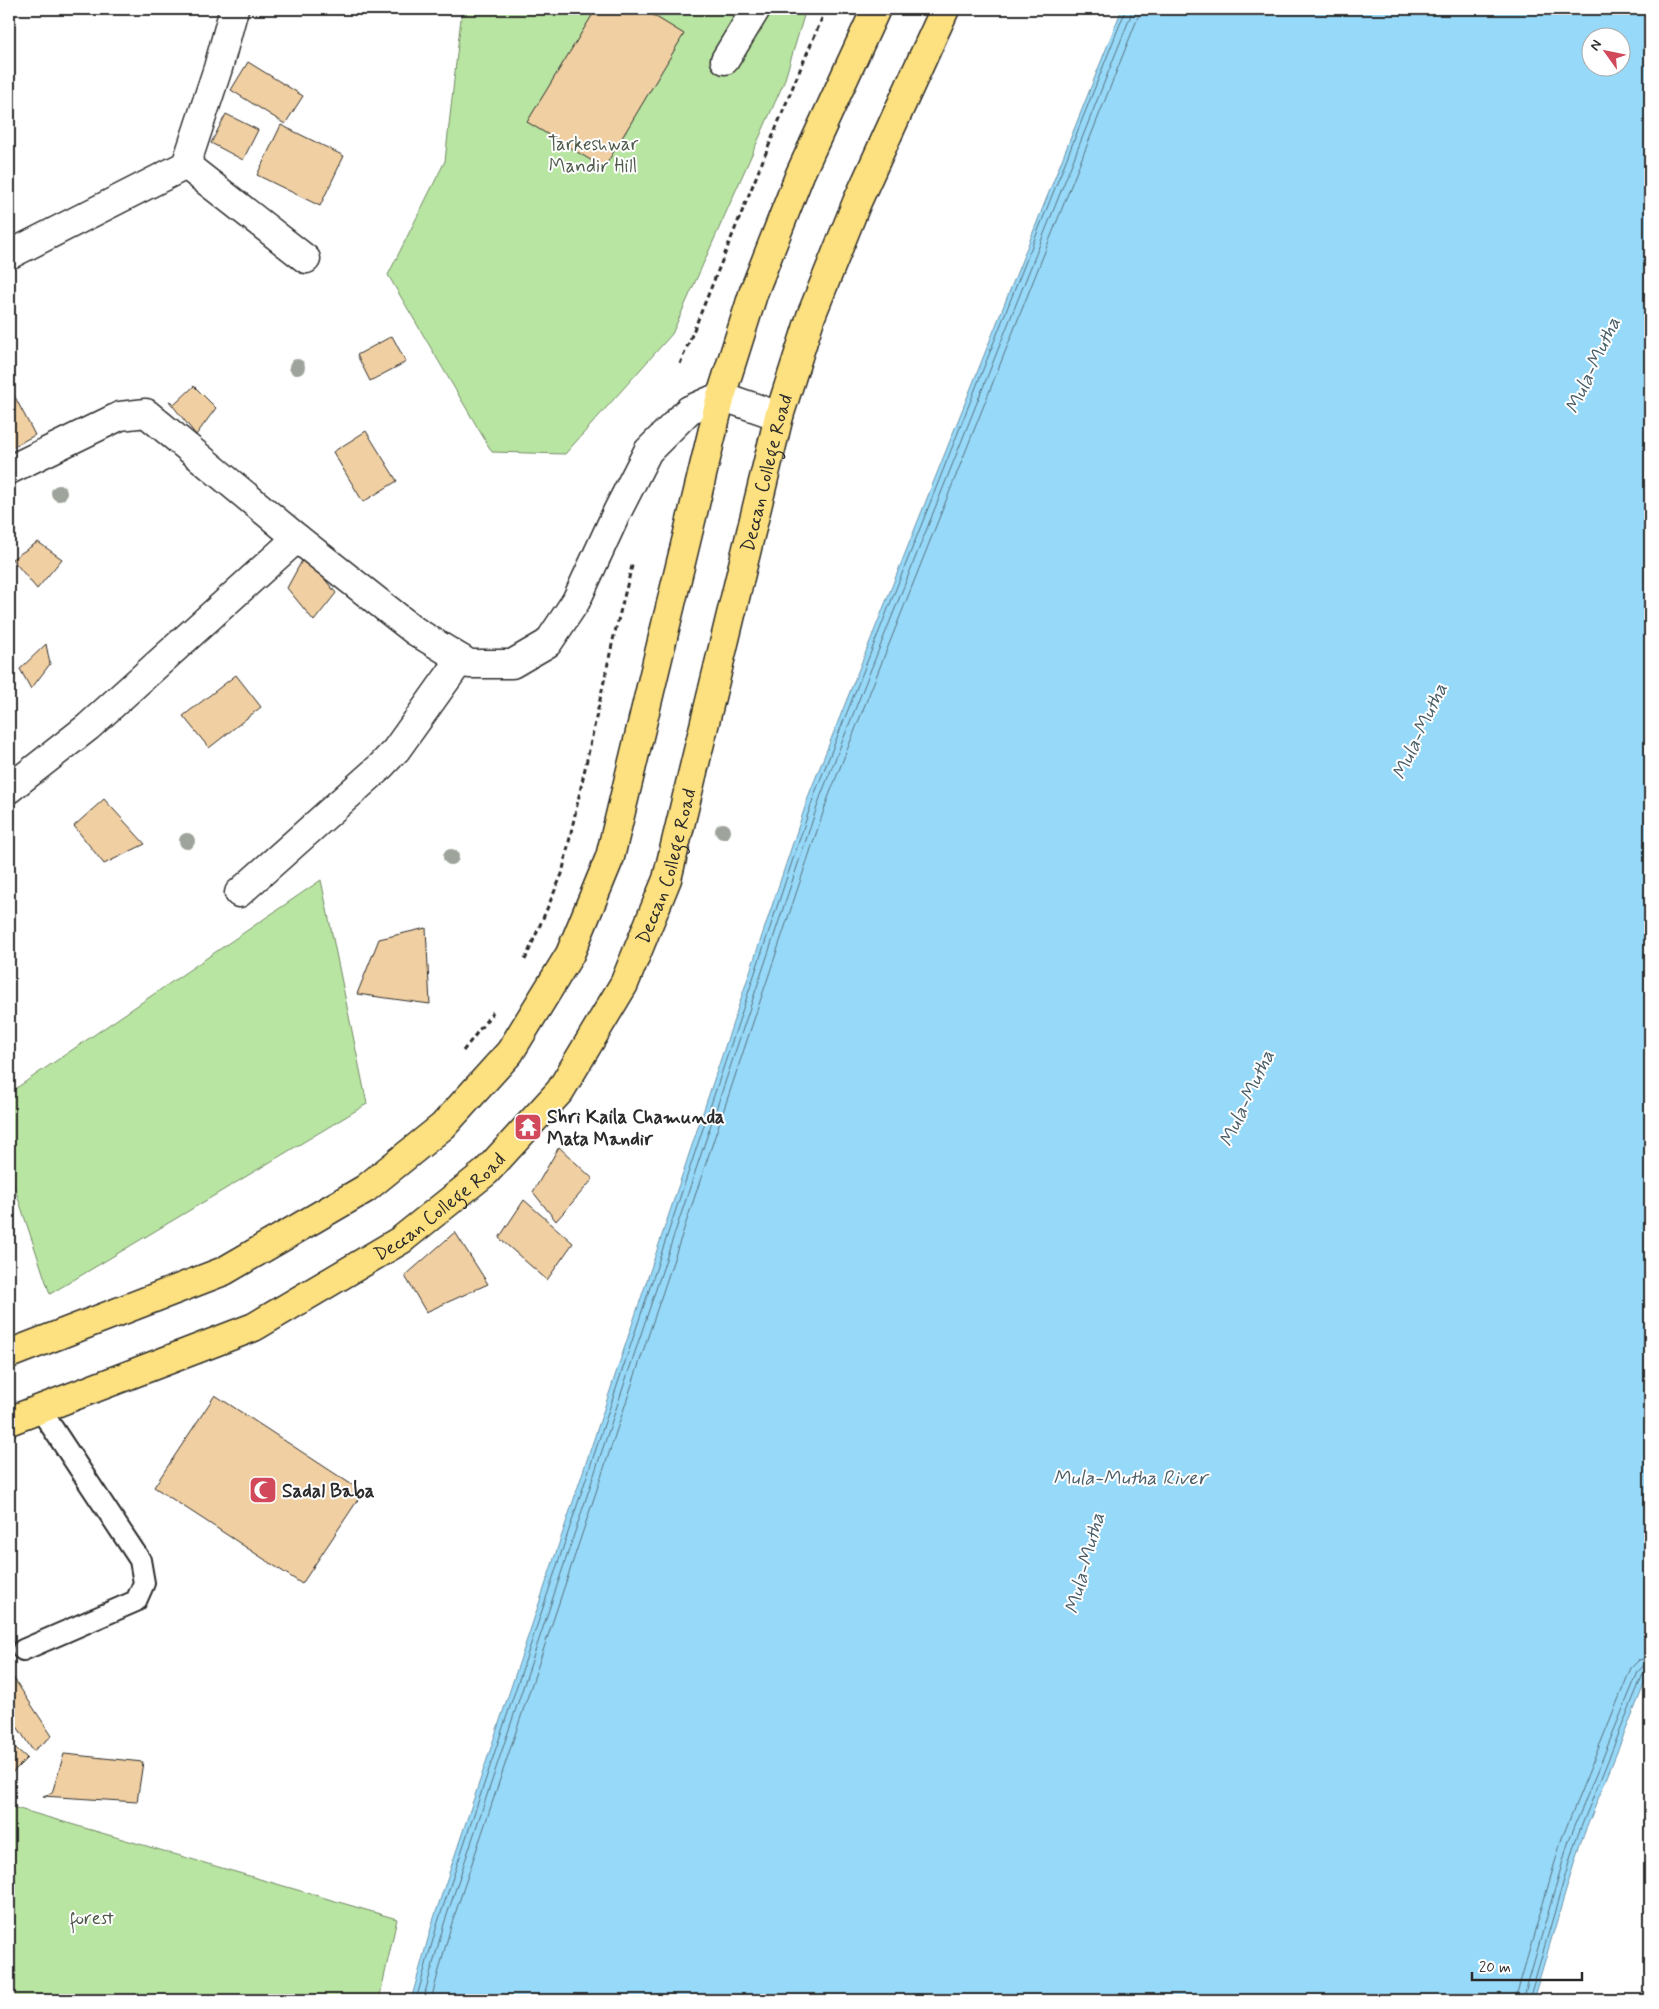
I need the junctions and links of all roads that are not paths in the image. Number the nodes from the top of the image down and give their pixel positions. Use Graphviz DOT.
graph roads {
  1 [pos="234,9"];
  2 [pos="756,9"];
  3 [pos="876,9"];
  4 [pos="944,9"];
  5 [pos="725,60"];
  6 [pos="186,166"];
  7 [pos="9,255"];
  8 [pos="306,259"];
  9 [pos="721,396"];
  10 [pos="780,416"];
  11 [pos="9,470"];
  12 [pos="297,538"];
  13 [pos="461,659"];
  14 [pos="9,789"];
  15 [pos="239,892"];
  16 [pos="9,1354"];
  17 [pos="40,1409"];
  18 [pos="9,1421"];
  19 [pos="23,1650"];
  1 -- 6 [label="street"];
  2 -- 5 [label="street"];
  3 -- 9 [label="main road"];
  4 -- 10 [label="main road, Deccan College Road"];
  6 -- 7 [label="street"];
  6 -- 8 [label="street"];
  9 -- 10 [label="street"];
  9 -- 13 [label="street"];
  9 -- 16 [label="main road"];
  10 -- 17 [label="main road, Deccan College Road"];
  11 -- 12 [label="street"];
  12 -- 13 [label="street"];
  12 -- 14 [label="street"];
  13 -- 15 [label="street"];
  17 -- 18 [label="main road, Deccan College Road"];
  17 -- 19 [label="lane"];
}
